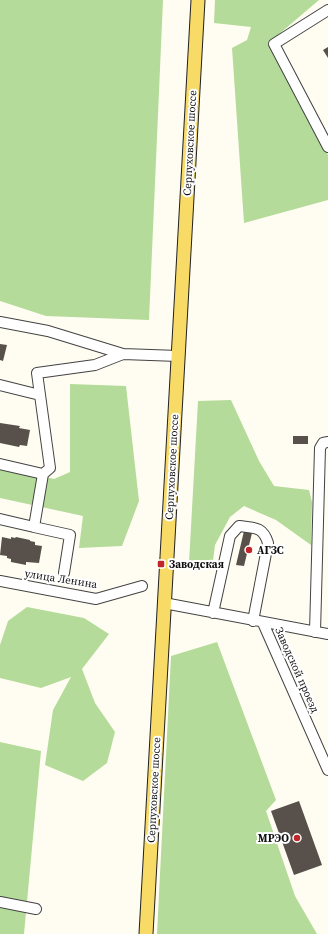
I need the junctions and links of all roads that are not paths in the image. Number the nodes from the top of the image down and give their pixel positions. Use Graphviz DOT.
graph roads {
  1 [pos="198,0"];
  2 [pos="328,10"];
  3 [pos="328,147"];
  4 [pos="0,322"];
  5 [pos="123,354"];
  6 [pos="178,356"];
  7 [pos="0,385"];
  8 [pos="40,395"];
  9 [pos="328,442"];
  10 [pos="0,464"];
  11 [pos="43,474"];
  12 [pos="0,519"];
  13 [pos="34,527"];
  14 [pos="64,574"];
  15 [pos="0,581"];
  16 [pos="142,586"];
  17 [pos="164,603"];
  18 [pos="213,612"];
  19 [pos="258,622"];
  20 [pos="315,632"];
  21 [pos="328,634"];
  22 [pos="328,770"];
  23 [pos="0,902"];
  24 [pos="36,909"];
  25 [pos="146,934"];
  1 -- 6 [label="main road, Серпуховское шоссе"];
  2 -- 3 [label="street"];
  4 -- 5 [label="street"];
  5 -- 6 [label="street"];
  5 -- 8 [label="street"];
  6 -- 17 [label="main road, Серпуховское шоссе"];
  7 -- 8 [label="street"];
  8 -- 11 [label="street"];
  9 -- 20 [label="street"];
  10 -- 11 [label="street"];
  11 -- 13 [label="street"];
  12 -- 13 [label="street"];
  13 -- 14 [label="street"];
  15 -- 16 [label="street, улица Ленина"];
  17 -- 18 [label="street, Заводской проезд"];
  17 -- 25 [label="main road, Серпуховское шоссе"];
  18 -- 19 [label="street, Заводской проезд"];
  18 -- 19 [label="street"];
  19 -- 20 [label="street, Заводской проезд"];
  19 -- 22 [label="street, Заводской проезд"];
  20 -- 21 [label="street, Заводской проезд"];
  23 -- 24 [label="street"];
}
